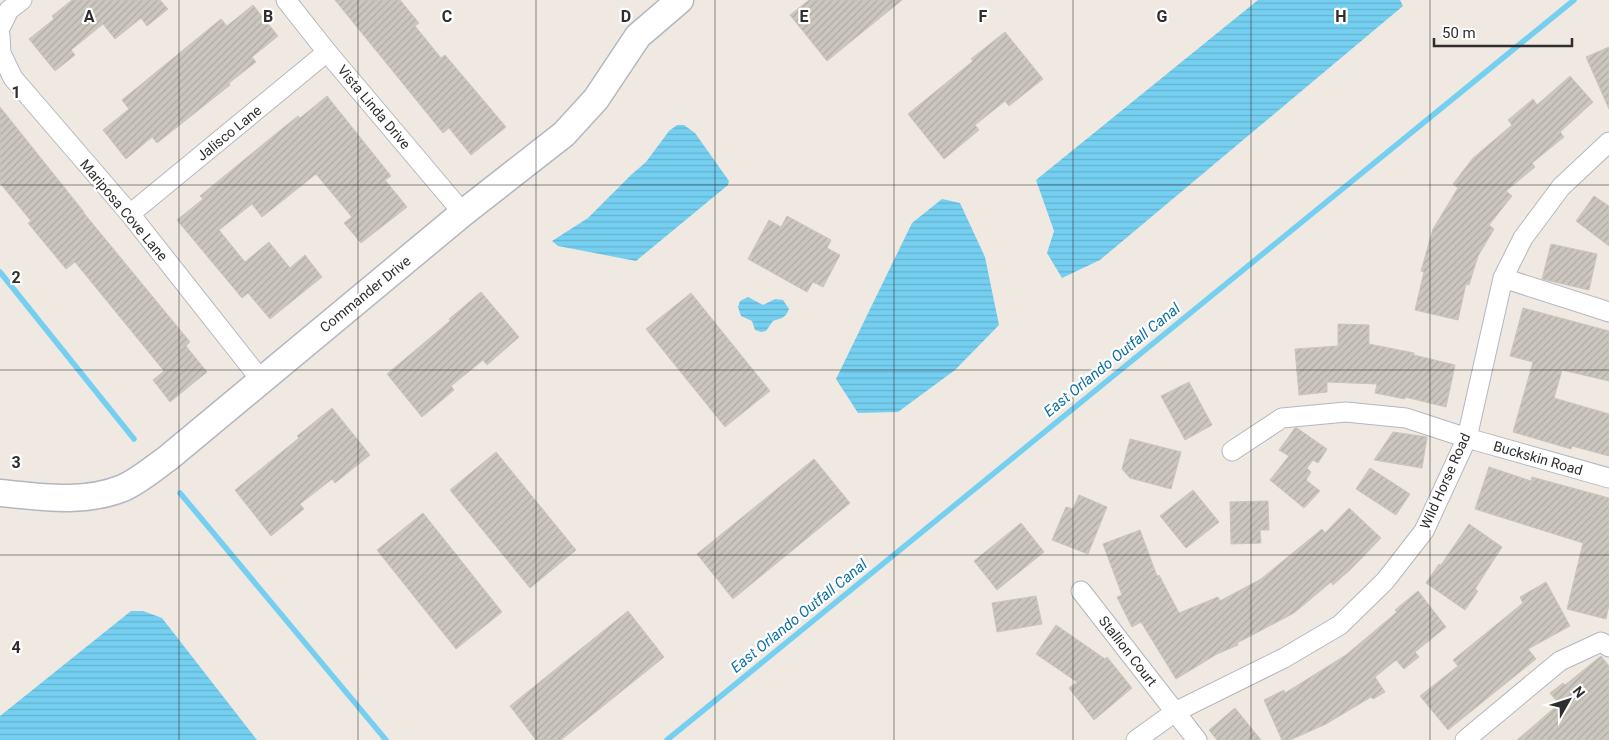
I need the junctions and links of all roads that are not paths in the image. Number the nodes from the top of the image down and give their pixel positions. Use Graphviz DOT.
graph roads {
  1 [pos="22,0"];
  2 [pos="286,0"];
  3 [pos="680,0"];
  4 [pos="0,28"];
  5 [pos="0,35"];
  6 [pos="327,52"];
  7 [pos="1609,142"];
  8 [pos="130,214"];
  9 [pos="464,214"];
  10 [pos="1502,278"];
  11 [pos="1609,312"];
  12 [pos="261,380"];
  13 [pos="1467,438"];
  14 [pos="1232,451"];
  15 [pos="1609,478"];
  16 [pos="0,493"];
  17 [pos="1081,591"];
  18 [pos="1609,647"];
  19 [pos="1174,712"];
  20 [pos="1136,740"];
  21 [pos="1197,740"];
  22 [pos="1465,740"];
  1 -- 4 [label="street"];
  2 -- 6 [label="street, Vista Linda Drive"];
  3 -- 9 [label="street, Commander Drive"];
  5 -- 8 [label="street, Mariposa Cove Lane"];
  6 -- 8 [label="street, Jalisco Lane"];
  6 -- 9 [label="street, Vista Linda Drive"];
  7 -- 10 [label="street, Wild Horse Road"];
  8 -- 12 [label="street, Mariposa Cove Lane"];
  9 -- 12 [label="street, Commander Drive"];
  10 -- 11 [label="street"];
  10 -- 13 [label="street, Wild Horse Road"];
  12 -- 16 [label="street, Commander Drive"];
  13 -- 14 [label="street, Buckskin Road"];
  13 -- 15 [label="street, Buckskin Road"];
  13 -- 19 [label="street, Wild Horse Road"];
  17 -- 19 [label="street, Stallion Court"];
  18 -- 22 [label="street"];
  19 -- 20 [label="street, Wild Horse Road"];
  19 -- 21 [label="street, Stallion Court"];
}
